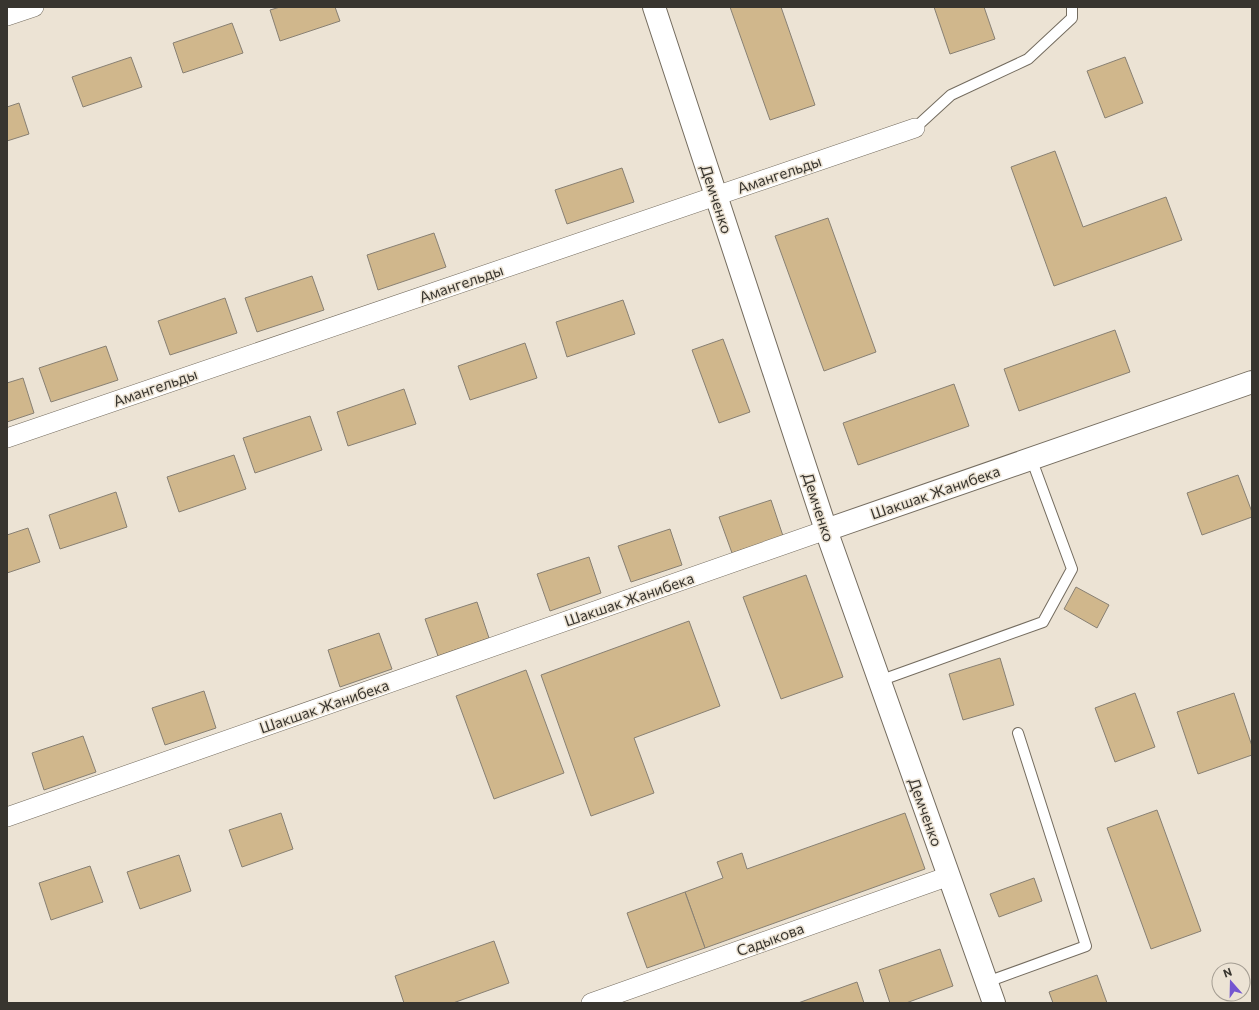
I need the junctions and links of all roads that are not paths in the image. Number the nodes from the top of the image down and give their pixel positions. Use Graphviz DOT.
graph roads {
  1 [pos="34,7"];
  2 [pos="654,7"];
  3 [pos="1072,7"];
  4 [pos="7,16"];
  5 [pos="915,128"];
  6 [pos="716,196"];
  7 [pos="1252,382"];
  8 [pos="7,438"];
  9 [pos="1031,458"];
  10 [pos="826,530"];
  11 [pos="879,680"];
  12 [pos="1018,733"];
  13 [pos="7,817"];
  14 [pos="949,876"];
  15 [pos="987,982"];
  16 [pos="591,1003"];
  17 [pos="994,1003"];
  1 -- 4 [label="street"];
  2 -- 6 [label="street, Демченко"];
  3 -- 5 [label="lane"];
  5 -- 6 [label="street, Амангельды"];
  6 -- 8 [label="street, Амангельды"];
  6 -- 10 [label="street, Демченко"];
  7 -- 9 [label="street, Шакшак Жанибека"];
  9 -- 10 [label="street, Шакшак Жанибека"];
  9 -- 11 [label="lane"];
  10 -- 11 [label="street, Демченко"];
  10 -- 13 [label="street, Шакшак Жанибека"];
  11 -- 14 [label="street, Демченко"];
  12 -- 15 [label="lane"];
  14 -- 15 [label="street, Демченко"];
  14 -- 16 [label="street, Садыкова"];
  15 -- 17 [label="street, Демченко"];
}
